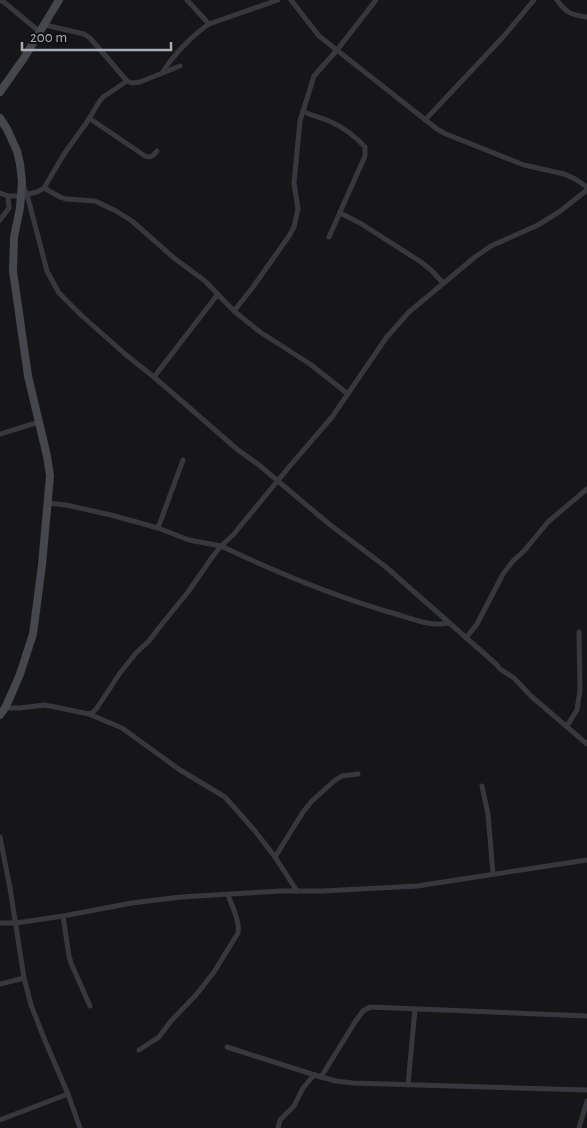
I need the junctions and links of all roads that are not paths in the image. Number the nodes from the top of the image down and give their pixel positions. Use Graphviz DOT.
graph roads {
  1 [pos="0,0"];
  2 [pos="59,0"];
  3 [pos="187,0"];
  4 [pos="278,0"];
  5 [pos="292,0"];
  6 [pos="376,0"];
  7 [pos="534,0"];
  8 [pos="557,0"];
  9 [pos="587,17"];
  10 [pos="209,24"];
  11 [pos="45,25"];
  12 [pos="40,32"];
  13 [pos="337,50"];
  14 [pos="180,66"];
  15 [pos="163,72"];
  16 [pos="127,81"];
  17 [pos="0,92"];
  18 [pos="303,111"];
  19 [pos="0,118"];
  20 [pos="89,118"];
  21 [pos="425,120"];
  22 [pos="157,151"];
  23 [pos="44,188"];
  24 [pos="587,188"];
  25 [pos="0,193"];
  26 [pos="23,195"];
  27 [pos="8,196"];
  28 [pos="340,214"];
  29 [pos="0,220"];
  30 [pos="329,237"];
  31 [pos="443,283"];
  32 [pos="218,294"];
  33 [pos="234,311"];
  34 [pos="154,377"];
  35 [pos="348,394"];
  36 [pos="39,422"];
  37 [pos="0,434"];
  38 [pos="183,460"];
  39 [pos="278,481"];
  40 [pos="587,489"];
  41 [pos="47,503"];
  42 [pos="158,528"];
  43 [pos="222,546"];
  44 [pos="448,623"];
  45 [pos="579,632"];
  46 [pos="466,638"];
  47 [pos="5,708"];
  48 [pos="89,714"];
  49 [pos="0,715"];
  50 [pos="567,726"];
  51 [pos="587,744"];
  52 [pos="358,774"];
  53 [pos="482,786"];
  54 [pos="0,837"];
  55 [pos="275,857"];
  56 [pos="587,860"];
  57 [pos="493,874"];
  58 [pos="297,891"];
  59 [pos="228,895"];
  60 [pos="63,916"];
  61 [pos="0,923"];
  62 [pos="16,923"];
  63 [pos="24,978"];
  64 [pos="0,984"];
  65 [pos="90,1006"];
  66 [pos="415,1009"];
  67 [pos="587,1016"];
  68 [pos="227,1047"];
  69 [pos="139,1050"];
  70 [pos="314,1075"];
  71 [pos="320,1077"];
  72 [pos="408,1085"];
  73 [pos="587,1090"];
  74 [pos="68,1094"];
  75 [pos="587,1101"];
  76 [pos="0,1120"];
  77 [pos="80,1128"];
  78 [pos="278,1128"];
  79 [pos="579,1128"];
  1 -- 12 [label="street"];
  2 -- 11 [label="street"];
  3 -- 10 [label="street"];
  4 -- 10 [label="street"];
  5 -- 13 [label="street"];
  6 -- 13 [label="street"];
  7 -- 21 [label="street"];
  8 -- 9 [label="street"];
  10 -- 15 [label="street"];
  11 -- 12 [label="street"];
  11 -- 16 [label="street"];
  12 -- 17 [label="street"];
  13 -- 18 [label="street"];
  13 -- 21 [label="street"];
  14 -- 15 [label="street"];
  15 -- 16 [label="street"];
  16 -- 20 [label="street"];
  18 -- 28 [label="street"];
  18 -- 33 [label="street"];
  19 -- 26 [label="street"];
  20 -- 22 [label="street"];
  20 -- 23 [label="street"];
  21 -- 24 [label="street"];
  23 -- 26 [label="street"];
  23 -- 32 [label="street"];
  24 -- 31 [label="street"];
  25 -- 27 [label="street"];
  26 -- 27 [label="street"];
  26 -- 34 [label="street"];
  26 -- 36 [label="street"];
  27 -- 29 [label="street"];
  28 -- 30 [label="street"];
  28 -- 31 [label="street"];
  31 -- 35 [label="street"];
  32 -- 33 [label="street"];
  32 -- 34 [label="street"];
  33 -- 35 [label="street"];
  34 -- 39 [label="street"];
  35 -- 39 [label="street"];
  36 -- 37 [label="street"];
  36 -- 41 [label="street"];
  38 -- 42 [label="street"];
  39 -- 43 [label="street"];
  39 -- 44 [label="street"];
  40 -- 46 [label="street"];
  41 -- 42 [label="street"];
  41 -- 47 [label="street"];
  42 -- 43 [label="street"];
  43 -- 44 [label="street"];
  43 -- 48 [label="street"];
  44 -- 46 [label="street"];
  45 -- 50 [label="street"];
  46 -- 50 [label="street"];
  47 -- 48 [label="street"];
  47 -- 49 [label="street"];
  48 -- 55 [label="street"];
  50 -- 51 [label="street"];
  52 -- 55 [label="street"];
  53 -- 57 [label="street"];
  54 -- 62 [label="street"];
  55 -- 58 [label="street"];
  56 -- 57 [label="street"];
  57 -- 58 [label="street"];
  58 -- 59 [label="street"];
  59 -- 60 [label="street"];
  59 -- 69 [label="street"];
  60 -- 62 [label="street"];
  60 -- 65 [label="street"];
  61 -- 62 [label="street"];
  62 -- 63 [label="street"];
  63 -- 64 [label="street"];
  63 -- 74 [label="street"];
  66 -- 67 [label="street"];
  66 -- 71 [label="street"];
  66 -- 72 [label="street"];
  68 -- 70 [label="street"];
  70 -- 71 [label="street"];
  70 -- 78 [label="street"];
  71 -- 72 [label="street"];
  72 -- 73 [label="street"];
  74 -- 76 [label="street"];
  74 -- 77 [label="street"];
  75 -- 79 [label="street"];
}
